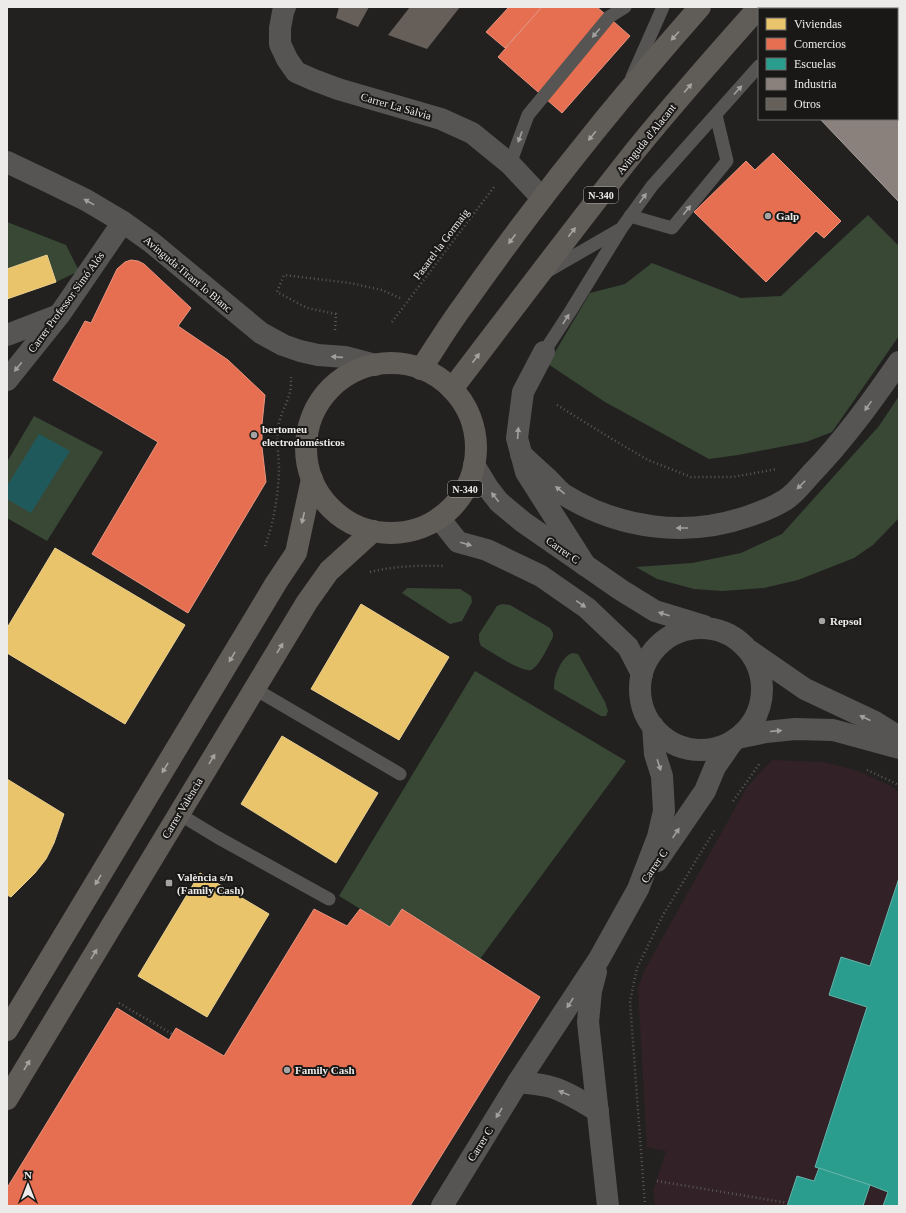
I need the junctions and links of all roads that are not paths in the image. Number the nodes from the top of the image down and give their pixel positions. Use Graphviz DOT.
graph roads {
  1 [pos="285,7"];
  2 [pos="625,7"];
  3 [pos="663,7"];
  4 [pos="700,7"];
  5 [pos="758,7"];
  6 [pos="758,67"];
  7 [pos="622,100"];
  8 [pos="716,115"];
  9 [pos="7,162"];
  10 [pos="504,173"];
  11 [pos="542,198"];
  12 [pos="630,216"];
  13 [pos="123,222"];
  14 [pos="621,229"];
  15 [pos="536,278"];
  16 [pos="60,314"];
  17 [pos="7,335"];
  18 [pos="544,352"];
  19 [pos="899,362"];
  20 [pos="375,364"];
  21 [pos="421,369"];
  22 [pos="7,380"];
  23 [pos="452,389"];
  24 [pos="521,454"];
  25 [pos="474,465"];
  26 [pos="312,480"];
  27 [pos="439,518"];
  28 [pos="373,531"];
  29 [pos="585,565"];
  30 [pos="715,630"];
  31 [pos="748,650"];
  32 [pos="642,674"];
  33 [pos="255,689"];
  34 [pos="653,726"];
  35 [pos="899,737"];
  36 [pos="735,740"];
  37 [pos="899,748"];
  38 [pos="400,774"];
  39 [pos="179,814"];
  40 [pos="636,894"];
  41 [pos="329,899"];
  42 [pos="599,959"];
  43 [pos="7,1030"];
  44 [pos="518,1082"];
  45 [pos="7,1099"];
  46 [pos="598,1111"];
  47 [pos="442,1206"];
  48 [pos="608,1206"];
  1 -- 10 [label="street, Carrer La Sàlvia"];
  2 -- 10 [label="lane, one-way"];
  3 -- 7 [label="lane"];
  4 -- 7 [label="main road, one-way"];
  15 -- 5 [label="main road, Avinguda d'Alacant / N-340, one-way"];
  8 -- 6 [label="lane, one-way"];
  7 -- 11 [label="main road, one-way"];
  12 -- 8 [label="lane, one-way"];
  12 -- 8 [label="lane, one-way"];
  13 -- 9 [label="street, Avinguda Tirant lo Blanc, one-way"];
  10 -- 11 [label="street, Carrer La Sàlvia"];
  11 -- 21 [label="main road, one-way"];
  12 -- 14 [label="lane"];
  13 -- 16 [label="street, Carrer Professor Simó Alós"];
  20 -- 13 [label="street, Avinguda Tirant lo Blanc, one-way"];
  14 -- 15 [label="lane"];
  18 -- 14 [label="lane, one-way"];
  23 -- 15 [label="main road, Avinguda d'Alacant / N-340, one-way"];
  16 -- 17 [label="street"];
  16 -- 22 [label="street, Carrer Professor Simó Alós, one-way"];
  24 -- 18 [label="street, one-way"];
  19 -- 24 [label="street, one-way"];
  20 -- 21 [label="main road, N-340"];
  20 -- 26 [label="main road, N-340"];
  21 -- 23 [label="main road, N-340"];
  23 -- 25 [label="main road, N-340"];
  24 -- 29 [label="street"];
  25 -- 27 [label="main road, N-340"];
  29 -- 25 [label="street, Carrer C, one-way"];
  26 -- 28 [label="main road, N-340"];
  26 -- 43 [label="main road, one-way"];
  27 -- 28 [label="main road, N-340"];
  27 -- 32 [label="street, one-way"];
  33 -- 28 [label="main road, Carrer València, one-way"];
  30 -- 29 [label="street, Carrer C, one-way"];
  30 -- 31 [label="street"];
  30 -- 32 [label="street"];
  35 -- 31 [label="street, one-way"];
  31 -- 36 [label="street"];
  32 -- 34 [label="street"];
  33 -- 38 [label="lane"];
  39 -- 33 [label="main road, Carrer València, one-way"];
  34 -- 36 [label="street"];
  34 -- 40 [label="street, Carrer C, one-way"];
  36 -- 37 [label="street, one-way"];
  40 -- 36 [label="street, Carrer C, one-way"];
  39 -- 41 [label="lane"];
  45 -- 39 [label="main road, Carrer València, one-way"];
  40 -- 42 [label="street, Carrer C"];
  42 -- 44 [label="street, Carrer C, one-way"];
  42 -- 46 [label="street, Carrer C"];
  46 -- 44 [label="street, one-way"];
  44 -- 47 [label="street, Carrer C, one-way"];
  46 -- 48 [label="street, Carrer C"];
}
